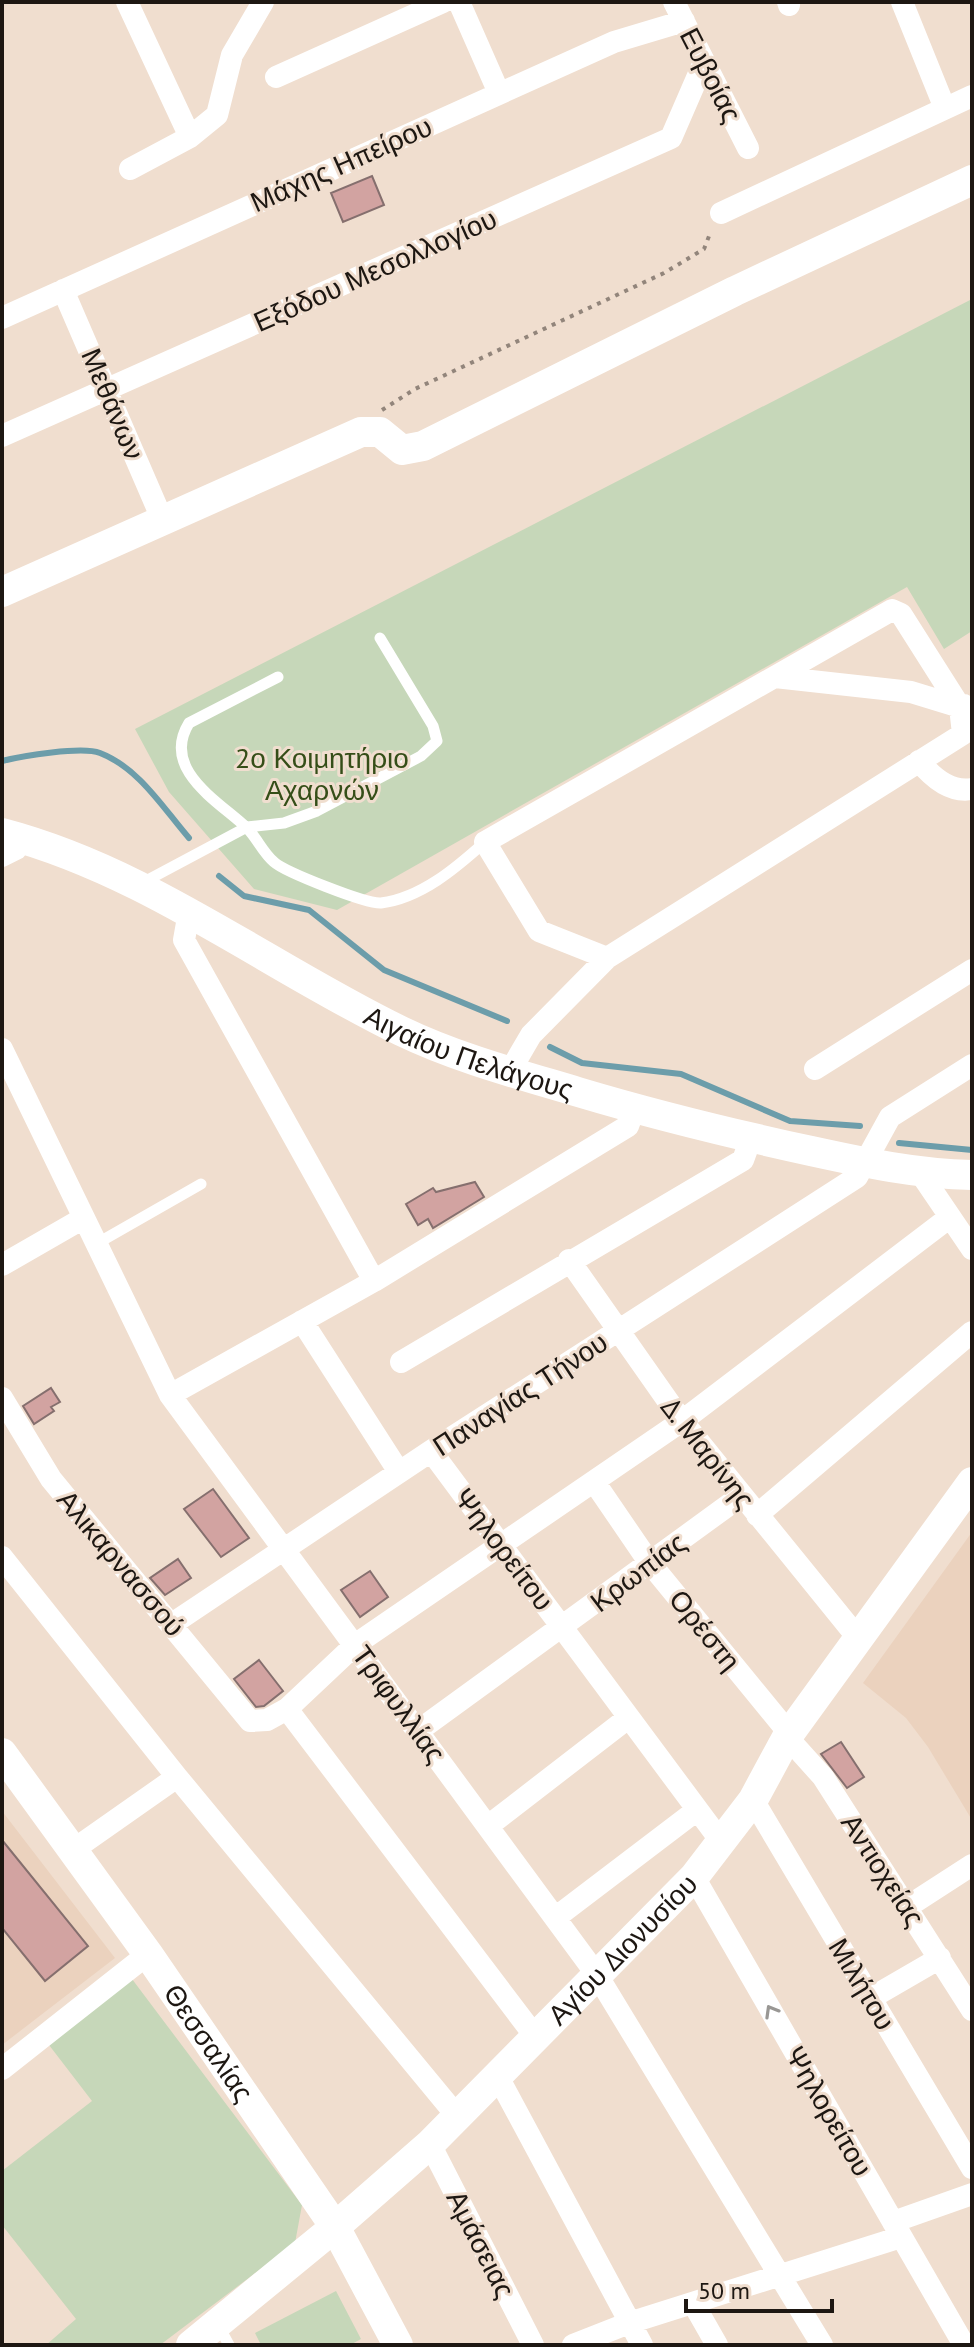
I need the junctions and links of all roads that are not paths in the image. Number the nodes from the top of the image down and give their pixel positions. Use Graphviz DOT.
graph roads {
  1 [pos="127,2"];
  2 [pos="263,2"];
  3 [pos="443,2"];
  4 [pos="459,2"];
  5 [pos="902,2"];
  6 [pos="679,12"];
  7 [pos="704,62"];
  8 [pos="276,77"];
  9 [pos="499,93"];
  10 [pos="972,96"];
  11 [pos="944,106"];
  12 [pos="190,137"];
  13 [pos="748,148"];
  14 [pos="130,169"];
  15 [pos="972,180"];
  16 [pos="721,213"];
  17 [pos="63,290"];
  18 [pos="2,318"];
  19 [pos="106,390"];
  20 [pos="2,436"];
  21 [pos="162,519"];
  22 [pos="2,592"];
  23 [pos="380,638"];
  24 [pos="278,677"];
  25 [pos="774,677"];
  26 [pos="966,704"];
  27 [pos="919,761"];
  28 [pos="972,789"];
  29 [pos="247,827"];
  30 [pos="8,842"];
  31 [pos="485,842"];
  32 [pos="138,886"];
  33 [pos="189,912"];
  34 [pos="607,958"];
  35 [pos="972,970"];
  36 [pos="2,1049"];
  37 [pos="972,1065"];
  38 [pos="815,1069"];
  39 [pos="510,1071"];
  40 [pos="634,1109"];
  41 [pos="751,1138"];
  42 [pos="867,1163"];
  43 [pos="921,1174"];
  44 [pos="972,1175"];
  45 [pos="201,1184"];
  46 [pos="950,1217"];
  47 [pos="82,1219"];
  48 [pos="95,1245"];
  49 [pos="972,1249"];
  50 [pos="569,1260"];
  51 [pos="2,1265"];
  52 [pos="374,1281"];
  53 [pos="302,1321"];
  54 [pos="616,1332"];
  55 [pos="972,1332"];
  56 [pos="401,1362"];
  57 [pos="170,1395"];
  58 [pos="2,1398"];
  59 [pos="682,1421"];
  60 [pos="431,1451"];
  61 [pos="399,1472"];
  62 [pos="972,1482"];
  63 [pos="595,1483"];
  64 [pos="741,1496"];
  65 [pos="757,1515"];
  66 [pos="502,1544"];
  67 [pos="284,1548"];
  68 [pos="2,1557"];
  69 [pos="649,1562"];
  70 [pos="172,1624"];
  71 [pos="563,1629"];
  72 [pos="858,1638"];
  73 [pos="356,1644"];
  74 [pos="287,1709"];
  75 [pos="628,1718"];
  76 [pos="418,1731"];
  77 [pos="787,1737"];
  78 [pos="2,1753"];
  79 [pos="177,1777"];
  80 [pos="753,1800"];
  81 [pos="697,1810"];
  82 [pos="488,1826"];
  83 [pos="720,1840"];
  84 [pos="73,1850"];
  85 [pos="972,1865"];
  86 [pos="694,1877"];
  87 [pos="907,1907"];
  88 [pos="555,1918"];
  89 [pos="148,1954"];
  90 [pos="940,1958"];
  91 [pos="597,1975"];
  92 [pos="871,1998"];
  93 [pos="972,2010"];
  94 [pos="534,2035"];
  95 [pos="2,2069"];
  96 [pos="498,2077"];
  97 [pos="457,2116"];
  98 [pos="430,2144"];
  99 [pos="972,2168"];
  100 [pos="972,2194"];
  101 [pos="335,2227"];
  102 [pos="897,2230"];
  103 [pos="779,2274"];
  104 [pos="693,2303"];
  105 [pos="629,2323"];
  106 [pos="224,2334"];
  107 [pos="191,2345"];
  108 [pos="398,2345"];
  109 [pos="533,2345"];
  110 [pos="573,2345"];
  111 [pos="642,2345"];
  112 [pos="717,2345"];
  113 [pos="822,2345"];
  114 [pos="964,2345"];
  1 -- 12 [label="street"];
  2 -- 12 [label="street"];
  3 -- 8 [label="street"];
  4 -- 9 [label="street"];
  5 -- 11 [label="street"];
  6 -- 7 [label="street, Ευβοίας"];
  6 -- 9 [label="street, Μάχης Ηπείρου"];
  7 -- 13 [label="street, Ευβοίας"];
  7 -- 19 [label="street, Εξόδου Μεσολλογίου"];
  9 -- 17 [label="street, Μάχης Ηπείρου"];
  10 -- 11 [label="street"];
  11 -- 16 [label="street"];
  12 -- 14 [label="street"];
  15 -- 21 [label="street"];
  17 -- 18 [label="street, Μάχης Ηπείρου"];
  17 -- 19 [label="street, Μεθάνων"];
  19 -- 20 [label="street, Εξόδου Μεσολλογίου"];
  19 -- 21 [label="street, Μεθάνων"];
  21 -- 22 [label="street"];
  23 -- 29 [label="lane"];
  24 -- 29 [label="lane"];
  25 -- 26 [label="street"];
  25 -- 26 [label="street"];
  25 -- 31 [label="street"];
  26 -- 27 [label="street"];
  27 -- 28 [label="street"];
  27 -- 34 [label="street"];
  29 -- 31 [label="lane"];
  29 -- 32 [label="lane"];
  30 -- 32 [label="street, Αιγαίου Πελάγους"];
  31 -- 34 [label="street"];
  32 -- 33 [label="street, Αιγαίου Πελάγους"];
  33 -- 39 [label="street, Αιγαίου Πελάγους"];
  33 -- 52 [label="street"];
  34 -- 39 [label="street"];
  35 -- 38 [label="street"];
  36 -- 47 [label="street, Τριφυλλίας"];
  37 -- 42 [label="street"];
  39 -- 40 [label="street, Αιγαίου Πελάγους"];
  40 -- 41 [label="street, Αιγαίου Πελάγους"];
  40 -- 52 [label="street"];
  41 -- 42 [label="street, Αιγαίου Πελάγους"];
  41 -- 50 [label="street"];
  42 -- 43 [label="street, Αιγαίου Πελάγους"];
  42 -- 54 [label="street, Παναγίας Τήνου"];
  43 -- 44 [label="street, Αιγαίου Πελάγους"];
  43 -- 46 [label="street"];
  45 -- 48 [label="lane"];
  46 -- 49 [label="street"];
  46 -- 59 [label="street"];
  47 -- 48 [label="street, Τριφυλλίας"];
  47 -- 51 [label="street"];
  48 -- 57 [label="street, Τριφυλλίας"];
  50 -- 54 [label="street, Δ. Μαρίνης"];
  50 -- 56 [label="street"];
  52 -- 53 [label="street"];
  53 -- 57 [label="street"];
  53 -- 61 [label="street"];
  54 -- 59 [label="street, Δ. Μαρίνης"];
  54 -- 60 [label="street, Παναγίας Τήνου"];
  55 -- 65 [label="street"];
  57 -- 67 [label="street, Τριφυλλίας"];
  58 -- 70 [label="street, Αλικαρνασσού"];
  59 -- 63 [label="street"];
  59 -- 64 [label="street, Δ. Μαρίνης"];
  60 -- 61 [label="street, Παναγίας Τήνου"];
  60 -- 66 [label="street, Ψηλορείτου"];
  61 -- 67 [label="street, Παναγίας Τήνου"];
  62 -- 72 [label="street, Αγίου Διονυσίου"];
  63 -- 66 [label="street"];
  63 -- 69 [label="street, Ορέστη"];
  64 -- 65 [label="street, Δ. Μαρίνης"];
  64 -- 69 [label="street, Κρωπίας"];
  65 -- 72 [label="street, Δ. Μαρίνης"];
  66 -- 71 [label="street, Ψηλορείτου"];
  66 -- 73 [label="street"];
  67 -- 70 [label="street, Παναγίας Τήνου"];
  67 -- 73 [label="street, Τριφυλλίας"];
  68 -- 79 [label="street"];
  69 -- 71 [label="street, Κρωπίας"];
  69 -- 77 [label="street, Ορέστη"];
  70 -- 74 [label="street, Αλικαρνασσού"];
  71 -- 75 [label="street, Ψηλορείτου"];
  71 -- 76 [label="street, Κρωπίας"];
  72 -- 77 [label="street, Αγίου Διονυσίου"];
  73 -- 74 [label="street"];
  73 -- 76 [label="street, Τριφυλλίας"];
  74 -- 94 [label="street"];
  75 -- 81 [label="street, Ψηλορείτου"];
  75 -- 82 [label="street"];
  76 -- 82 [label="street, Τριφυλλίας"];
  77 -- 80 [label="street, Αγίου Διονυσίου"];
  77 -- 87 [label="street, Αντιοχείας"];
  78 -- 84 [label="street, Θεσσαλίας"];
  79 -- 84 [label="street"];
  79 -- 97 [label="street"];
  80 -- 83 [label="street, Αγίου Διονυσίου"];
  80 -- 92 [label="street, Μιλήτου"];
  81 -- 83 [label="street, Ψηλορείτου"];
  81 -- 88 [label="street"];
  82 -- 88 [label="street, Τριφυλλίας"];
  83 -- 86 [label="street, Αγίου Διονυσίου"];
  84 -- 89 [label="street, Θεσσαλίας"];
  85 -- 87 [label="street"];
  86 -- 91 [label="street, Αγίου Διονυσίου"];
  102 -- 86 [label="street, Ψηλορείτου, one-way"];
  87 -- 90 [label="street, Αντιοχείας"];
  88 -- 91 [label="street, Τριφυλλίας"];
  89 -- 95 [label="street"];
  89 -- 101 [label="street, Θεσσαλίας"];
  90 -- 92 [label="street"];
  90 -- 93 [label="street, Αντιοχείας"];
  91 -- 94 [label="street, Αγίου Διονυσίου"];
  91 -- 103 [label="street, Τριφυλλίας"];
  92 -- 99 [label="street, Μιλήτου"];
  94 -- 96 [label="street, Αγίου Διονυσίου"];
  96 -- 97 [label="street, Αγίου Διονυσίου"];
  96 -- 105 [label="street"];
  97 -- 98 [label="street, Αγίου Διονυσίου"];
  98 -- 101 [label="street, Αγίου Διονυσίου"];
  98 -- 109 [label="street, Αμάσειας"];
  100 -- 102 [label="street"];
  101 -- 106 [label="street, Αγίου Διονυσίου"];
  101 -- 108 [label="street, Θεσσαλίας"];
  102 -- 103 [label="street"];
  102 -- 114 [label="street, Ψηλορείτου"];
  103 -- 104 [label="street"];
  103 -- 113 [label="street, Τριφυλλίας"];
  104 -- 105 [label="street"];
  104 -- 112 [label="street"];
  105 -- 110 [label="street"];
  105 -- 111 [label="street"];
  106 -- 107 [label="street, Αγίου Διονυσίου"];
}
